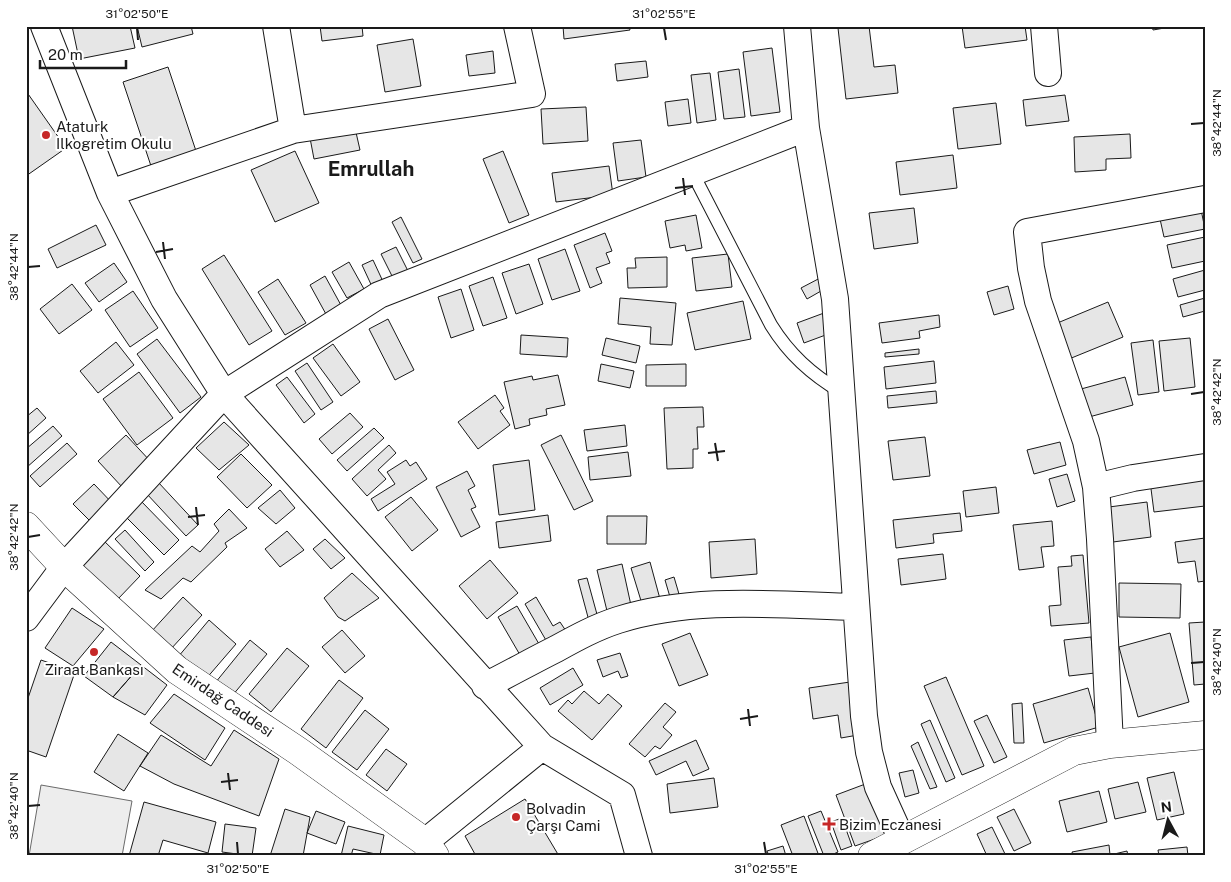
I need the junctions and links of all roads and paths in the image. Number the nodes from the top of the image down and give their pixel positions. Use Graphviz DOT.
graph roads {
  1 [pos="44,26"];
  2 [pos="276,26"];
  3 [pos="517,26"];
  4 [pos="797,26"];
  5 [pos="1044,26"];
  6 [pos="1048,73"];
  7 [pos="806,128"];
  8 [pos="292,130"];
  9 [pos="692,172"];
  10 [pos="110,193"];
  11 [pos="1205,199"];
  12 [pos="840,392"];
  13 [pos="224,394"];
  14 [pos="1205,467"];
  15 [pos="1096,487"];
  16 [pos="26,526"];
  17 [pos="35,548"];
  18 [pos="64,567"];
  19 [pos="856,607"];
  20 [pos="26,618"];
  21 [pos="485,686"];
  22 [pos="1205,735"];
  23 [pos="1110,744"];
  24 [pos="542,747"];
  25 [pos="902,840"];
  26 [pos="430,849"];
  27 [pos="639,856"];
  28 [pos="872,856"];
  1 -- 10 [label="street"];
  2 -- 8 [label="street"];
  3 -- 8 [label="street"];
  4 -- 7 [label="street"];
  5 -- 6 [label="street"];
  7 -- 9 [label="street"];
  7 -- 12 [label="street"];
  8 -- 10 [label="street"];
  9 -- 12 [label="lane"];
  9 -- 13 [label="street"];
  10 -- 13 [label="street"];
  11 -- 15 [label="street"];
  12 -- 19 [label="street"];
  13 -- 18 [label="street"];
  13 -- 21 [label="street"];
  14 -- 15 [label="street"];
  15 -- 23 [label="street"];
  16 -- 17 [label="main road, Emirdağ Caddesi"];
  17 -- 18 [label="main road, Emirdağ Caddesi"];
  18 -- 20 [label="street"];
  18 -- 26 [label="main road, Emirdağ Caddesi"];
  19 -- 21 [label="street"];
  19 -- 25 [label="street"];
  21 -- 24 [label="street"];
  22 -- 23 [label="main road"];
  23 -- 25 [label="main road"];
  24 -- 26 [label="street"];
  24 -- 27 [label="street"];
  25 -- 28 [label="main road"];
}
